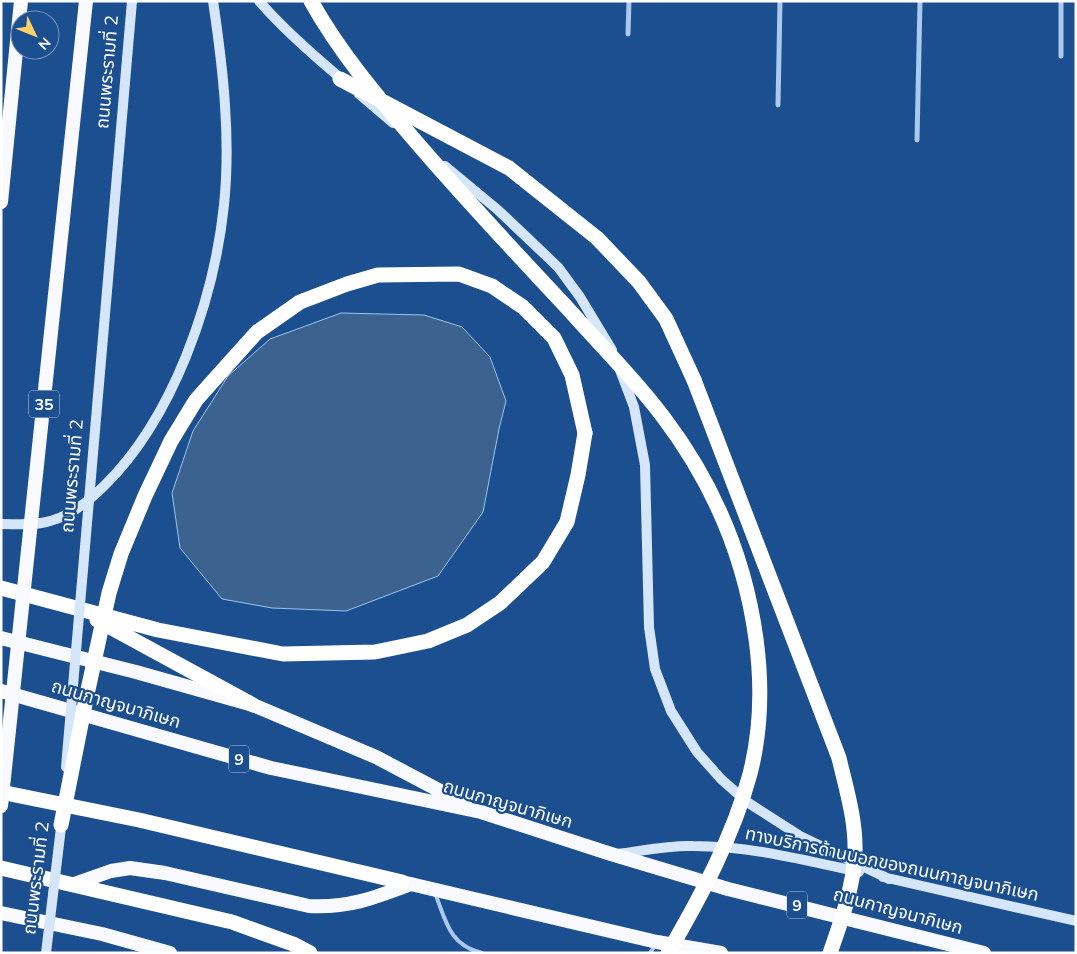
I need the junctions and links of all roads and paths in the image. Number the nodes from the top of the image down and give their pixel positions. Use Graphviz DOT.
graph roads {
  1 [pos="21,1"];
  2 [pos="86,1"];
  3 [pos="132,1"];
  4 [pos="213,1"];
  5 [pos="259,1"];
  6 [pos="311,1"];
  7 [pos="629,1"];
  8 [pos="780,1"];
  9 [pos="920,1"];
  10 [pos="1061,1"];
  11 [pos="628,34"];
  12 [pos="1061,56"];
  13 [pos="340,79"];
  14 [pos="778,105"];
  15 [pos="917,140"];
  16 [pos="1,202"];
  17 [pos="1,524"];
  18 [pos="1,588"];
  19 [pos="73,608"];
  20 [pos="1,638"];
  21 [pos="1,691"];
  22 [pos="1,696"];
  23 [pos="22,697"];
  24 [pos="254,704"];
  25 [pos="1,792"];
  26 [pos="1,806"];
  27 [pos="481,812"];
  28 [pos="61,825"];
  29 [pos="611,854"];
  30 [pos="1,868"];
  31 [pos="889,879"];
  32 [pos="406,883"];
  33 [pos="74,884"];
  34 [pos="434,890"];
  35 [pos="1002,904"];
  36 [pos="1,913"];
  37 [pos="1076,914"];
  38 [pos="1076,921"];
  39 [pos="653,948"];
  40 [pos="679,951"];
  41 [pos="46,953"];
  42 [pos="170,953"];
  43 [pos="310,953"];
  44 [pos="482,953"];
  45 [pos="721,953"];
  46 [pos="830,953"];
  47 [pos="984,953"];
  1 -- 16 [label="highway"];
  2 -- 26 [label="highway, ถนนพระรามที่ 2 / 35, bridge"];
  3 -- 28 [label="main road, ถนนพระรามที่ 2, bridge"];
  4 -- 17 [label="main road"];
  5 -- 13 [label="main road"];
  6 -- 40 [label="highway, bridge"];
  7 -- 11 [label="street"];
  8 -- 14 [label="street"];
  9 -- 15 [label="street"];
  10 -- 12 [label="street"];
  13 -- 31 [label="main road"];
  13 -- 46 [label="highway, bridge"];
  18 -- 19 [label="highway"];
  19 -- 24 [label="highway"];
  19 -- 28 [label="highway, bridge"];
  20 -- 24 [label="highway"];
  21 -- 23 [label="highway, ถนนกาญจนาภิเษก / 9"];
  22 -- 23 [label="highway, ถนนกาญจนาภิเษก"];
  23 -- 27 [label="highway, ถนนกาญจนาภิเษก / 9"];
  24 -- 27 [label="highway"];
  25 -- 32 [label="highway"];
  27 -- 29 [label="highway, ถนนกาญจนาภิเษก / 9"];
  28 -- 41 [label="main road, ถนนพระรามที่ 2, bridge"];
  29 -- 31 [label="main road, ทางบริการด้านนอกของถนนกาญจนาภิเษก"];
  29 -- 47 [label="highway, ถนนกาญจนาภิเษก / 9"];
  30 -- 33 [label="highway"];
  31 -- 35 [label="main road, ทางบริการด้านนอกของถนนกาญจนาภิเษก"];
  32 -- 33 [label="highway"];
  32 -- 34 [label="highway"];
  33 -- 43 [label="highway"];
  34 -- 39 [label="highway"];
  34 -- 44 [label="lane"];
  35 -- 37 [label="main road"];
  35 -- 38 [label="main road, ทางบริการด้านนอกของถนนกาญจนาภิเษก"];
  36 -- 42 [label="highway"];
  39 -- 40 [label="highway"];
  40 -- 45 [label="highway"];
}
